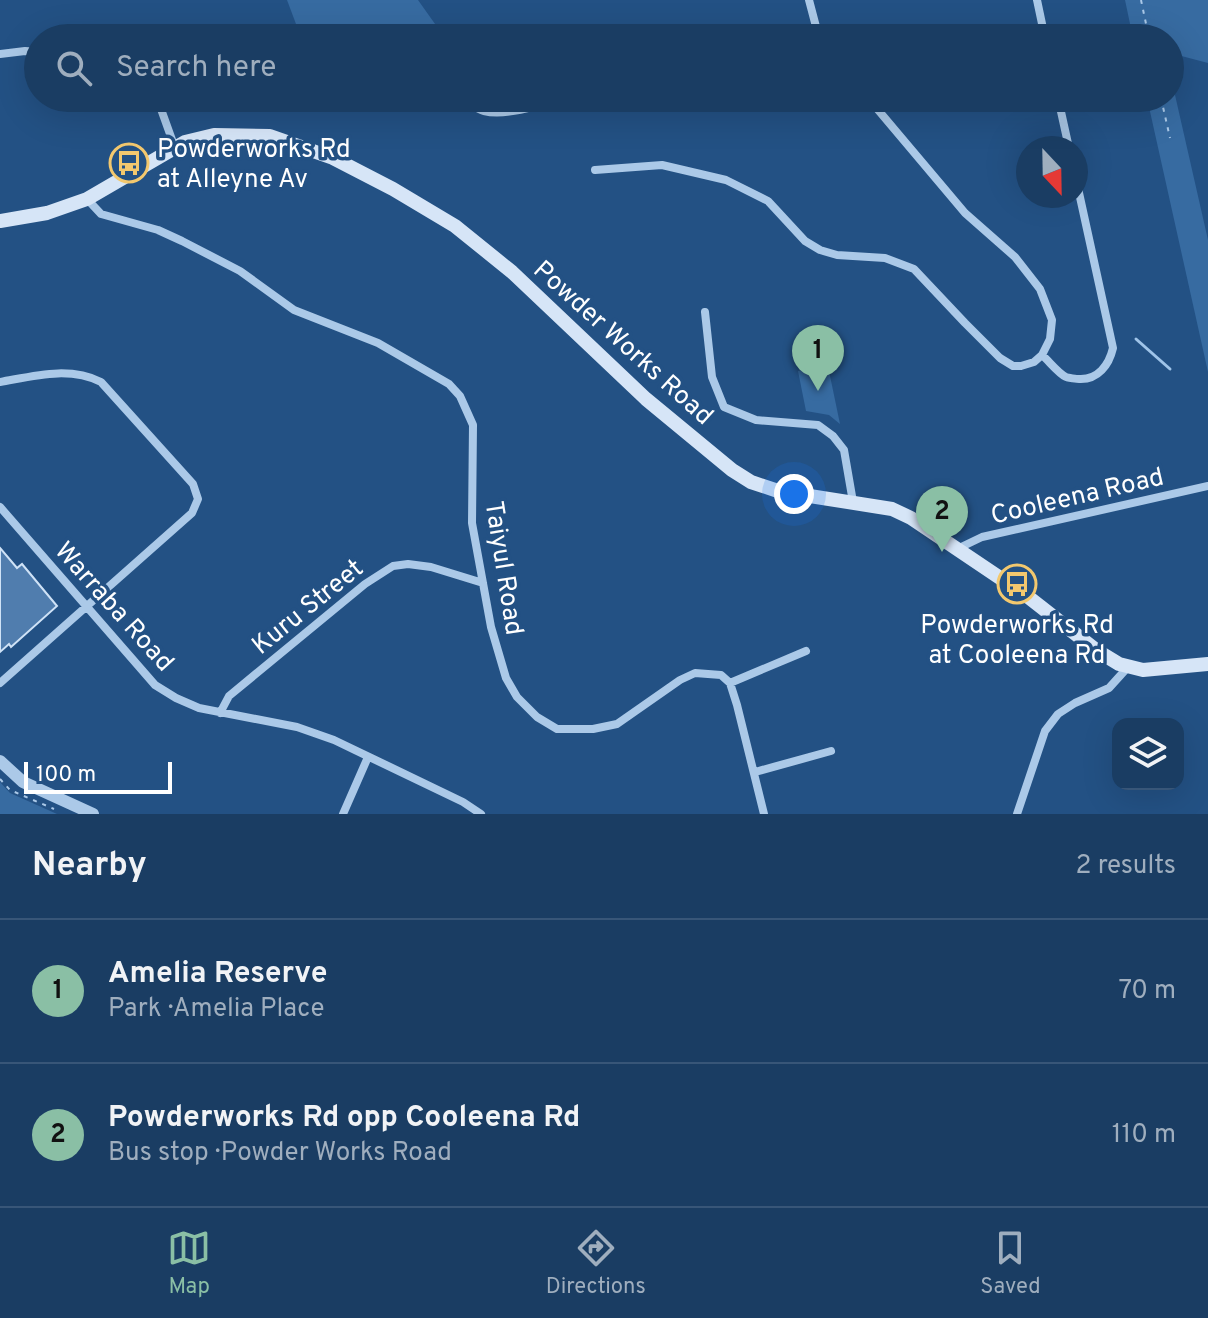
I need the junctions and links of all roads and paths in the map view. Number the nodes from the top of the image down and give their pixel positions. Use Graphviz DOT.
graph roads {
  1 [pos="809,0"];
  2 [pos="1037,0"];
  3 [pos="1141,0"];
  4 [pos="815,24"];
  5 [pos="1042,24"];
  6 [pos="1146,24"];
  7 [pos="24,51"];
  8 [pos="0,54"];
  9 [pos="162,112"];
  10 [pos="880,112"];
  11 [pos="1061,112"];
  12 [pos="1164,112"];
  13 [pos="1066,136"];
  14 [pos="1170,138"];
  15 [pos="175,148"];
  16 [pos="595,170"];
  17 [pos="87,199"];
  18 [pos="1082,208"];
  19 [pos="0,221"];
  20 [pos="705,312"];
  21 [pos="1042,355"];
  22 [pos="0,382"];
  23 [pos="1208,486"];
  24 [pos="853,502"];
  25 [pos="0,507"];
  26 [pos="957,550"];
  27 [pos="483,583"];
  28 [pos="86,607"];
  29 [pos="806,651"];
  30 [pos="1208,664"];
  31 [pos="1128,667"];
  32 [pos="0,683"];
  33 [pos="730,683"];
  34 [pos="220,713"];
  35 [pos="831,751"];
  36 [pos="368,757"];
  37 [pos="0,761"];
  38 [pos="755,772"];
  39 [pos="93,814"];
  40 [pos="343,814"];
  41 [pos="481,814"];
  42 [pos="764,814"];
  43 [pos="1017,814"];
  1 -- 4 [label="street"];
  2 -- 5 [label="street"];
  3 -- 6 [label="path"];
  7 -- 8 [label="street"];
  9 -- 15 [label="street"];
  10 -- 21 [label="street"];
  11 -- 13 [label="street"];
  12 -- 14 [label="path"];
  15 -- 17 [label="main road, Powder Works Road"];
  15 -- 24 [label="main road, Powder Works Road"];
  16 -- 21 [label="street"];
  17 -- 19 [label="main road, Powder Works Road"];
  17 -- 27 [label="street, Taiyul Road"];
  18 -- 21 [label="street"];
  20 -- 24 [label="street"];
  22 -- 28 [label="street"];
  23 -- 26 [label="street, Cooleena Road"];
  24 -- 26 [label="main road, Powder Works Road"];
  25 -- 28 [label="street, Warraba Road"];
  26 -- 31 [label="main road, Powder Works Road"];
  27 -- 33 [label="street, Taiyul Road"];
  27 -- 34 [label="street, Kuru Street"];
  28 -- 32 [label="street"];
  28 -- 34 [label="street, Warraba Road"];
  29 -- 33 [label="street"];
  30 -- 31 [label="main road, Powder Works Road"];
  31 -- 43 [label="street"];
  33 -- 38 [label="street"];
  34 -- 36 [label="street, Warraba Road"];
  35 -- 38 [label="street"];
  36 -- 40 [label="street"];
  36 -- 41 [label="street, Warraba Road"];
  37 -- 39 [label="street"];
  38 -- 42 [label="street"];
}
